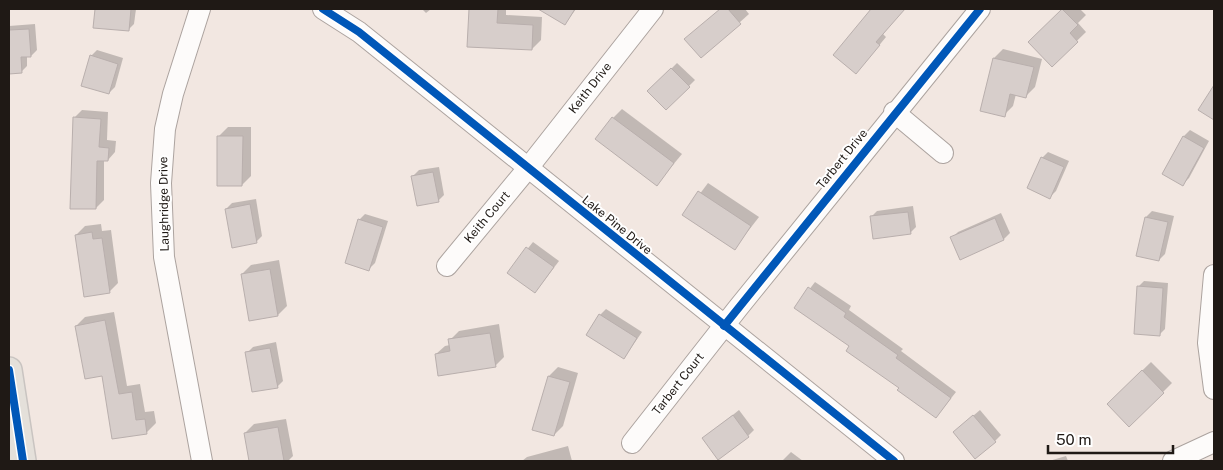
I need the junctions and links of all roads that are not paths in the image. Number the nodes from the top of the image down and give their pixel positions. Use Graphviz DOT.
graph roads {
  1 [pos="200,9"];
  2 [pos="323,9"];
  3 [pos="653,9"];
  4 [pos="980,9"];
  5 [pos="894,112"];
  6 [pos="943,153"];
  7 [pos="528,168"];
  8 [pos="447,266"];
  9 [pos="1214,275"];
  10 [pos="724,326"];
  11 [pos="9,370"];
  12 [pos="1214,389"];
  13 [pos="11,407"];
  14 [pos="1214,442"];
  15 [pos="632,443"];
  16 [pos="23,461"];
  17 [pos="202,461"];
  18 [pos="894,461"];
  19 [pos="1173,461"];
  1 -- 17 [label="street, Laughridge Drive"];
  2 -- 7 [label="street, Lake Pine Drive"];
  3 -- 7 [label="street, Keith Drive"];
  4 -- 5 [label="street, Tarbert Drive"];
  5 -- 6 [label="street"];
  5 -- 10 [label="street, Tarbert Drive"];
  7 -- 8 [label="street, Keith Court"];
  7 -- 10 [label="street, Lake Pine Drive"];
  9 -- 12 [label="street"];
  10 -- 15 [label="street, Tarbert Court"];
  10 -- 18 [label="street, Lake Pine Drive"];
  11 -- 13 [label="main road"];
  13 -- 16 [label="main road"];
  14 -- 19 [label="street"];
}
